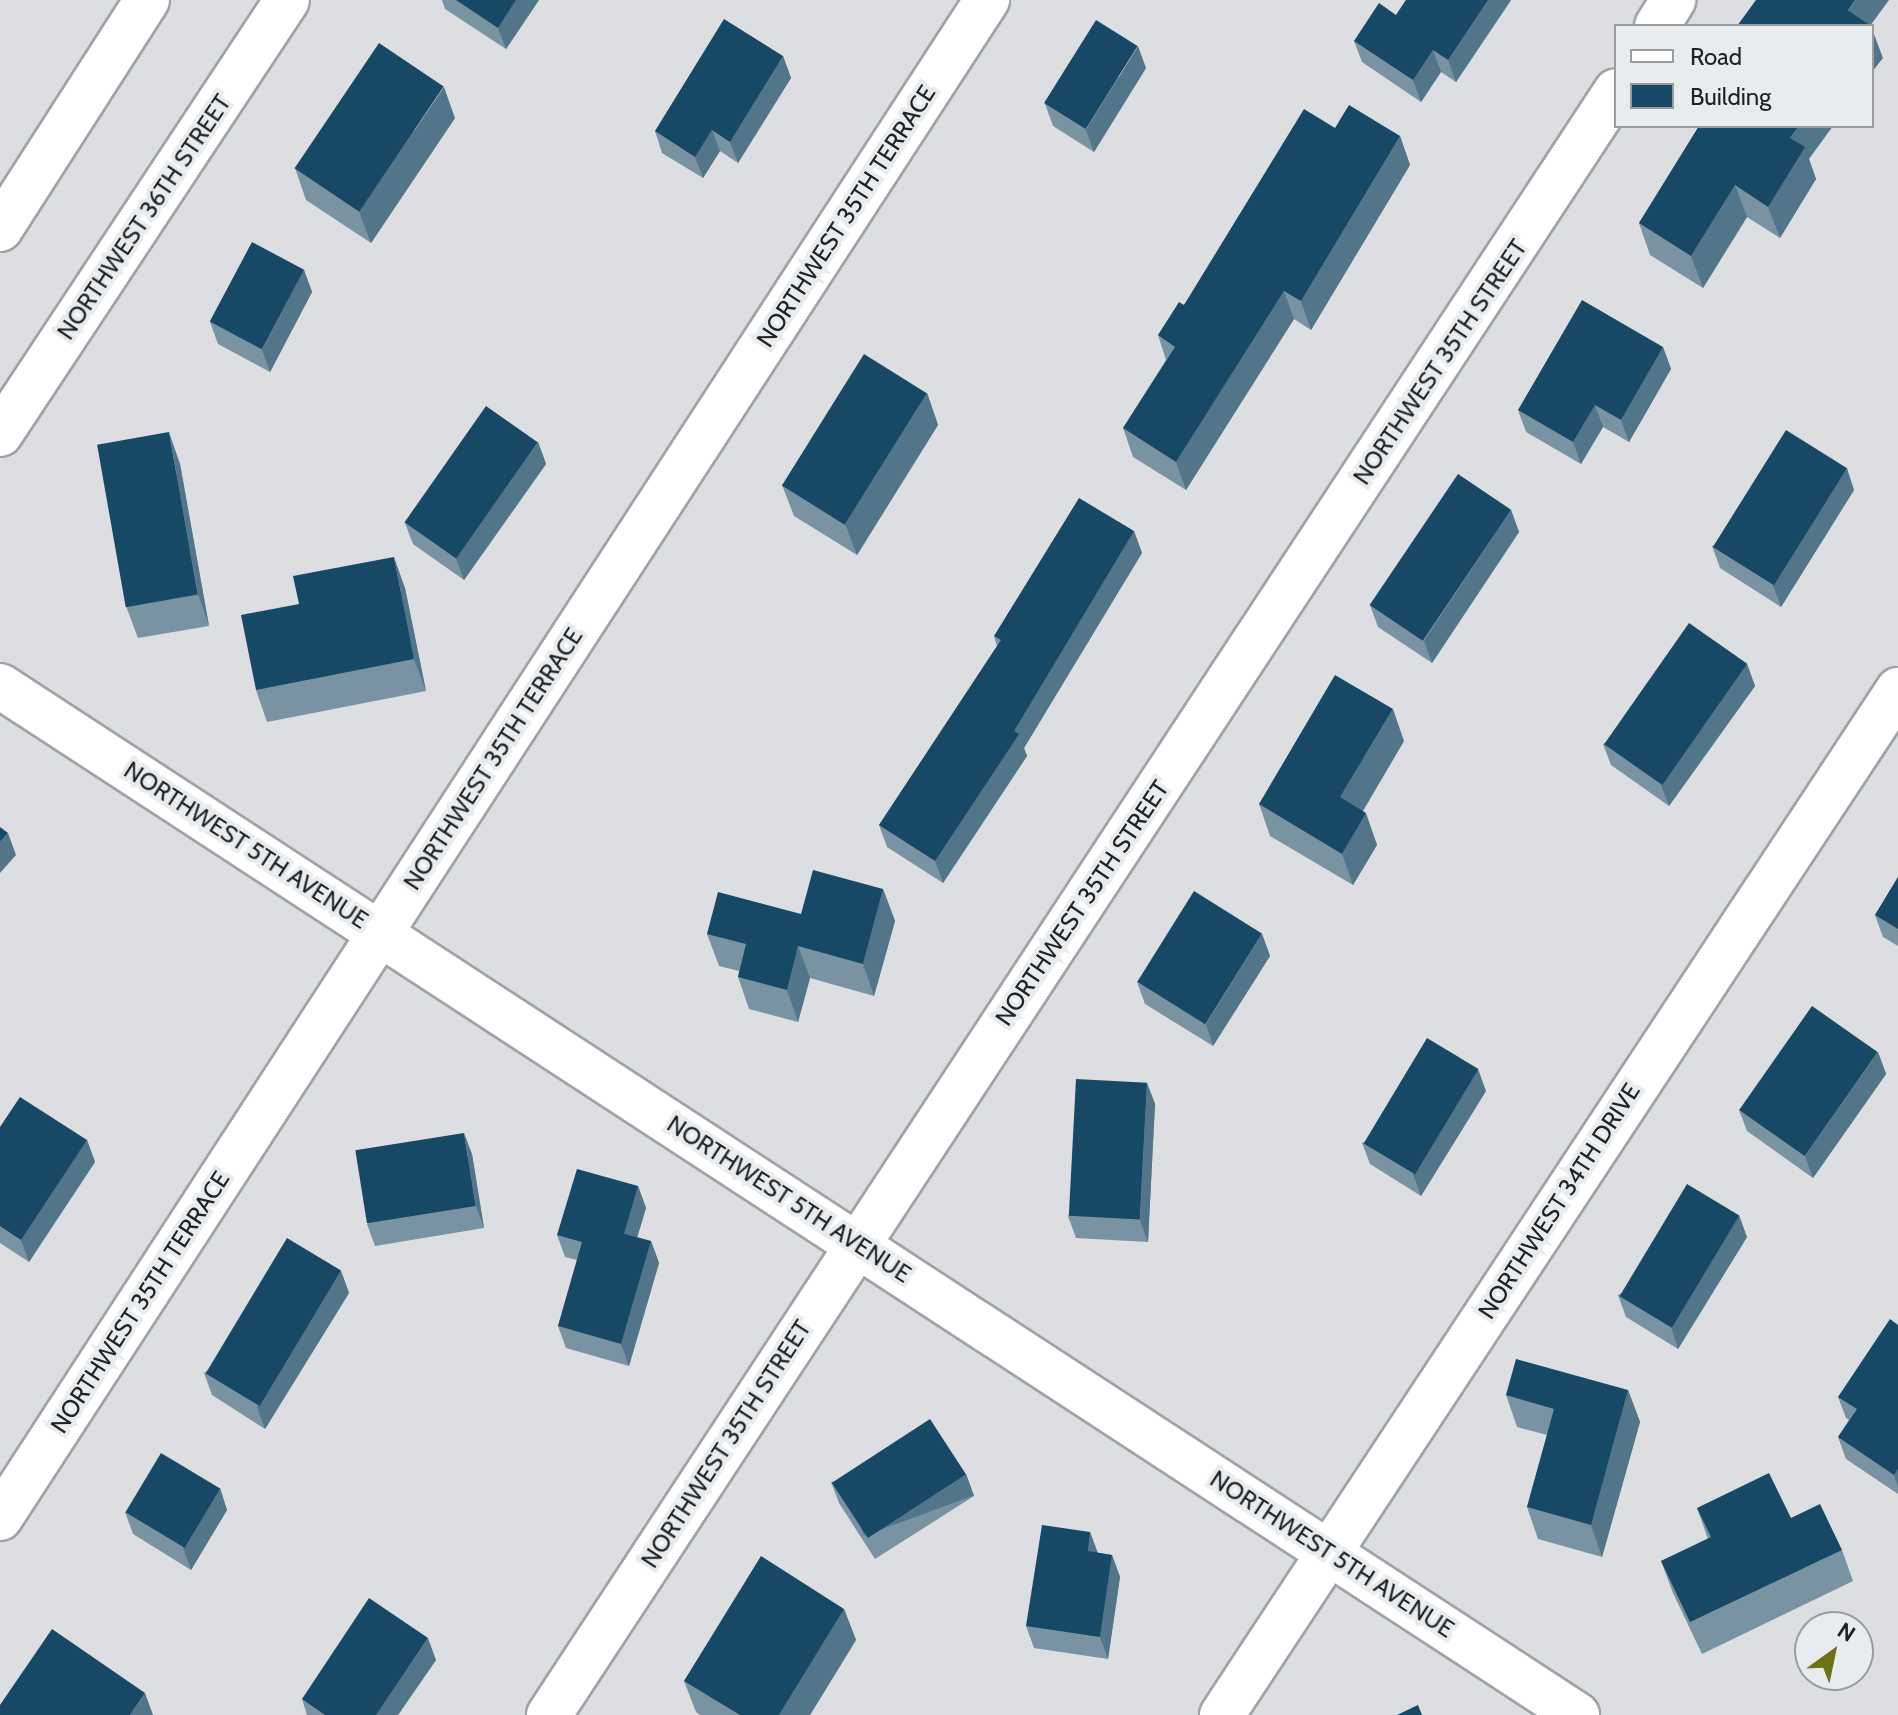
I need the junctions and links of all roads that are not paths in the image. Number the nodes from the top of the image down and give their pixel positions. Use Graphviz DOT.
graph roads {
  1 [pos="147,0"];
  2 [pos="287,0"];
  3 [pos="987,0"];
  4 [pos="1673,0"];
  5 [pos="1658,24"];
  6 [pos="1614,94"];
  7 [pos="0,229"];
  8 [pos="0,434"];
  9 [pos="0,686"];
  10 [pos="1898,690"];
  11 [pos="380,933"];
  12 [pos="856,1243"];
  13 [pos="0,1518"];
  14 [pos="1329,1551"];
  15 [pos="549,1715"];
  16 [pos="1222,1715"];
  17 [pos="1577,1715"];
  1 -- 7 [label="street"];
  2 -- 8 [label="street, NORTHWEST 36TH STREET"];
  3 -- 11 [label="street, NORTHWEST 35TH TERRACE"];
  4 -- 5 [label="street"];
  6 -- 12 [label="street, NORTHWEST 35TH STREET"];
  9 -- 11 [label="street, NORTHWEST 5TH AVENUE"];
  10 -- 14 [label="street, NORTHWEST 34TH DRIVE"];
  11 -- 12 [label="street, NORTHWEST 5TH AVENUE"];
  11 -- 13 [label="street, NORTHWEST 35TH TERRACE"];
  12 -- 14 [label="street, NORTHWEST 5TH AVENUE"];
  12 -- 15 [label="street, NORTHWEST 35TH STREET"];
  14 -- 16 [label="street, NORTHWEST 34TH DRIVE"];
  14 -- 17 [label="street, NORTHWEST 5TH AVENUE"];
}
